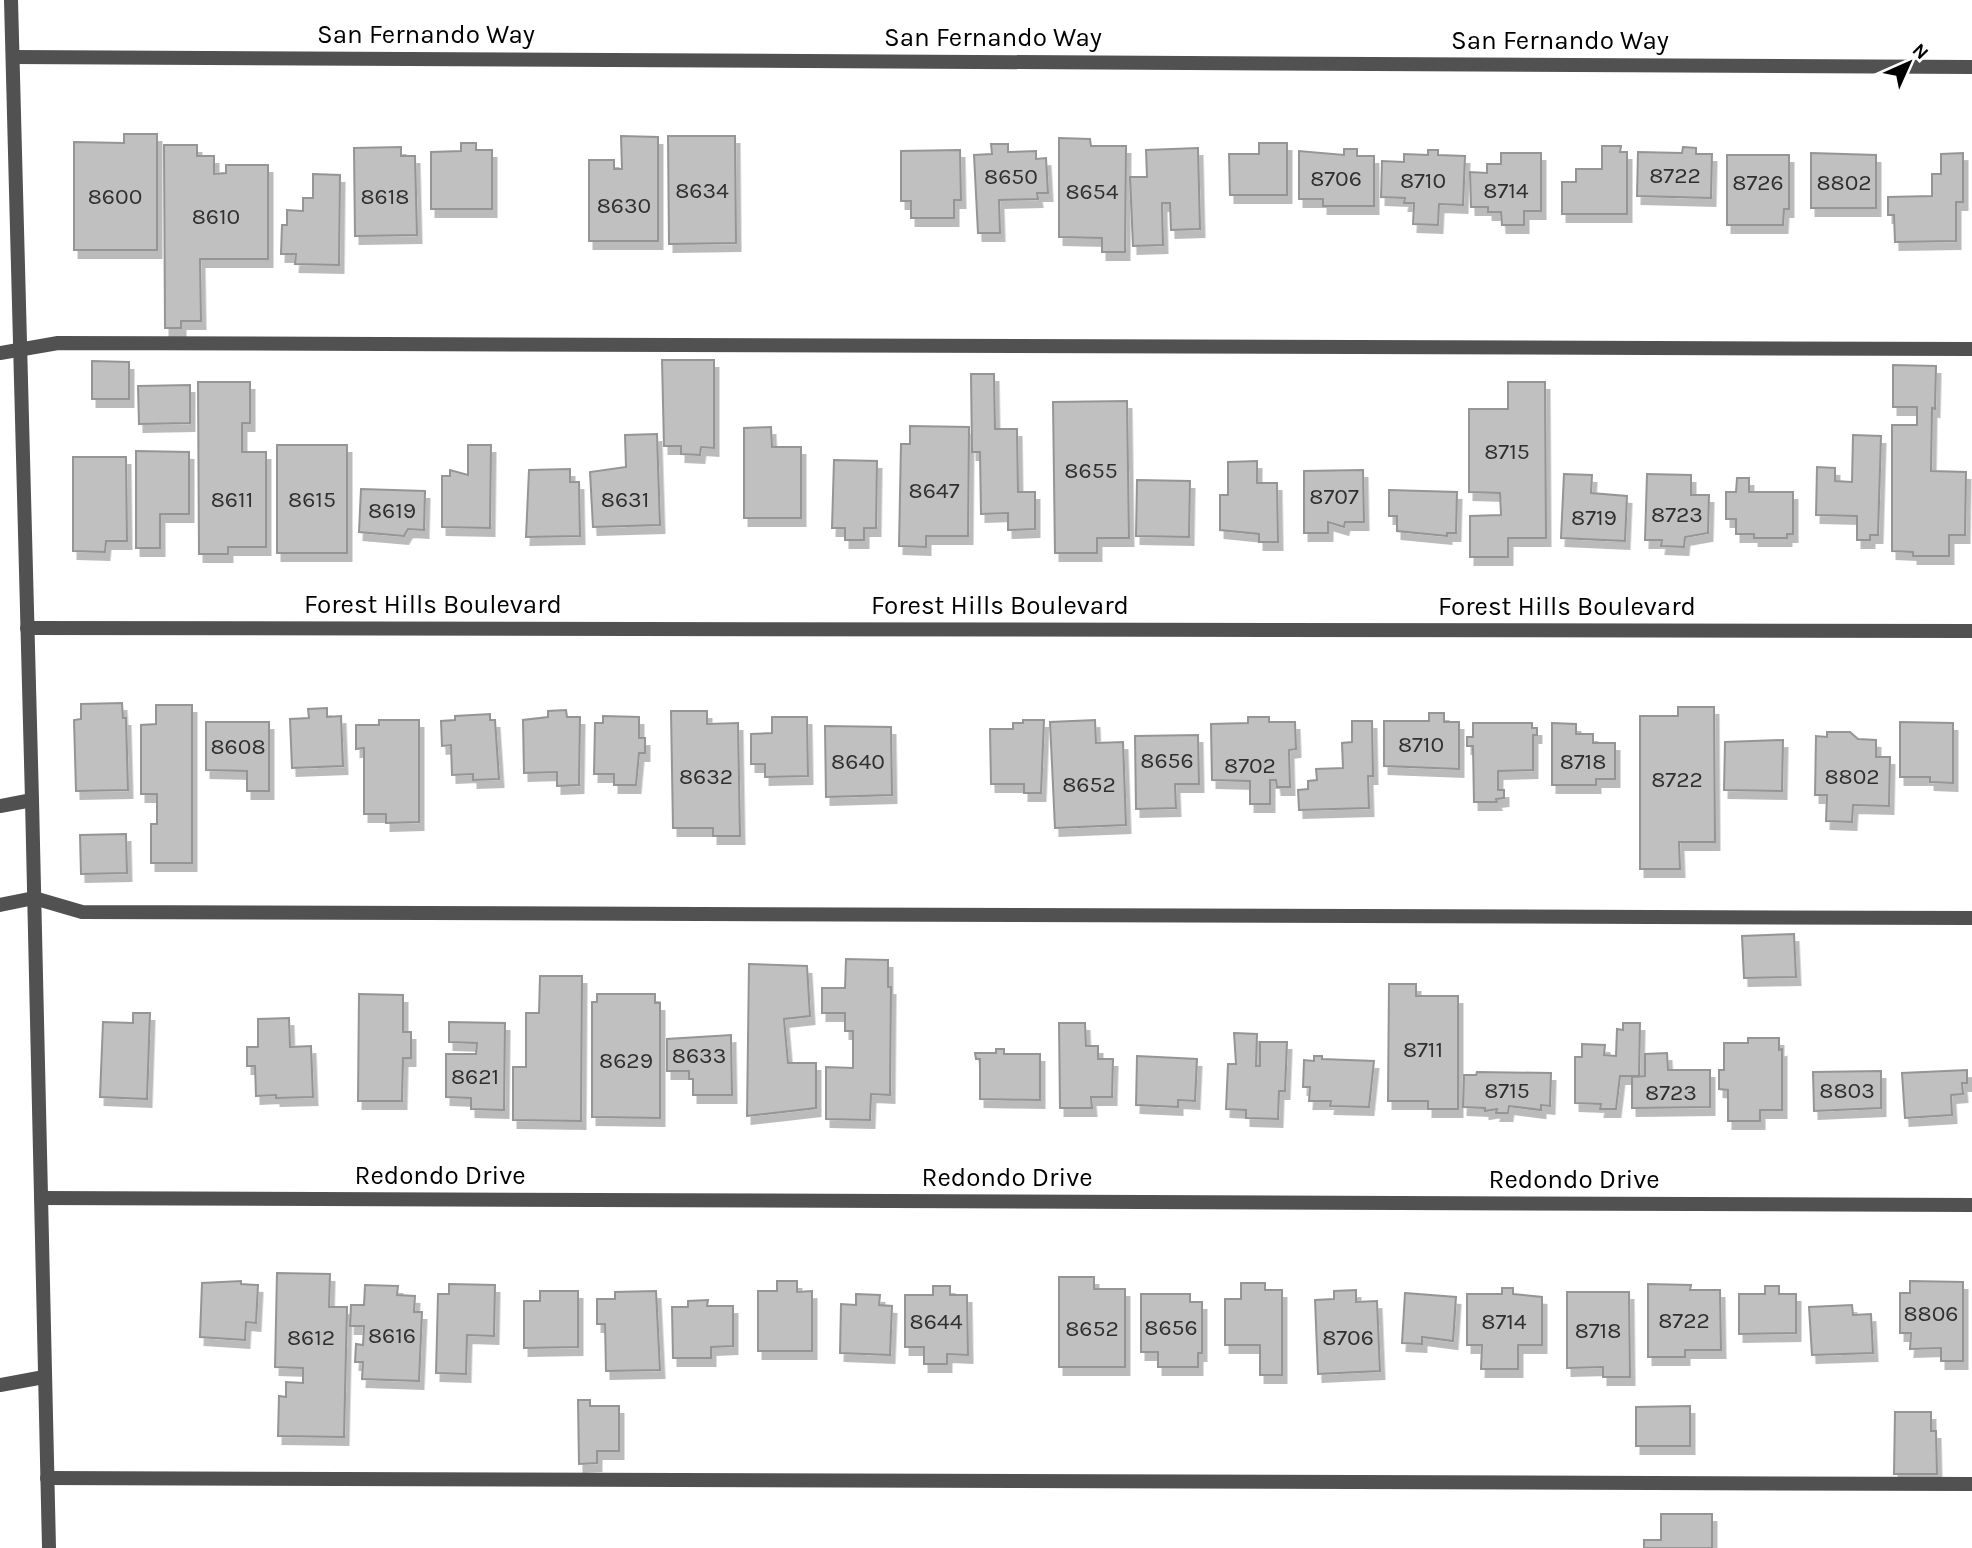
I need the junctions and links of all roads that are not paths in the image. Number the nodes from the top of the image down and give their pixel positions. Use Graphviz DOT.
graph roads {
  1 [pos="10,0"];
  2 [pos="13,57"];
  3 [pos="1972,66"];
  4 [pos="21,349"];
  5 [pos="1972,349"];
  6 [pos="0,354"];
  7 [pos="27,628"];
  8 [pos="1972,631"];
  9 [pos="32,800"];
  10 [pos="0,806"];
  11 [pos="34,898"];
  12 [pos="0,905"];
  13 [pos="1972,918"];
  14 [pos="41,1198"];
  15 [pos="1972,1205"];
  16 [pos="44,1377"];
  17 [pos="0,1385"];
  18 [pos="47,1478"];
  19 [pos="1972,1484"];
  20 [pos="49,1548"];
  1 -- 2 [label="street"];
  2 -- 3 [label="street, San Fernando Way"];
  2 -- 4 [label="street"];
  4 -- 5 [label="street"];
  4 -- 6 [label="street"];
  4 -- 7 [label="street"];
  7 -- 8 [label="street, Forest Hills Boulevard"];
  7 -- 9 [label="street"];
  9 -- 10 [label="street"];
  9 -- 11 [label="street"];
  11 -- 12 [label="street"];
  11 -- 13 [label="street"];
  11 -- 14 [label="street"];
  14 -- 15 [label="street, Redondo Drive"];
  14 -- 16 [label="street"];
  16 -- 17 [label="street"];
  16 -- 18 [label="street"];
  18 -- 19 [label="street"];
  18 -- 20 [label="street"];
}
